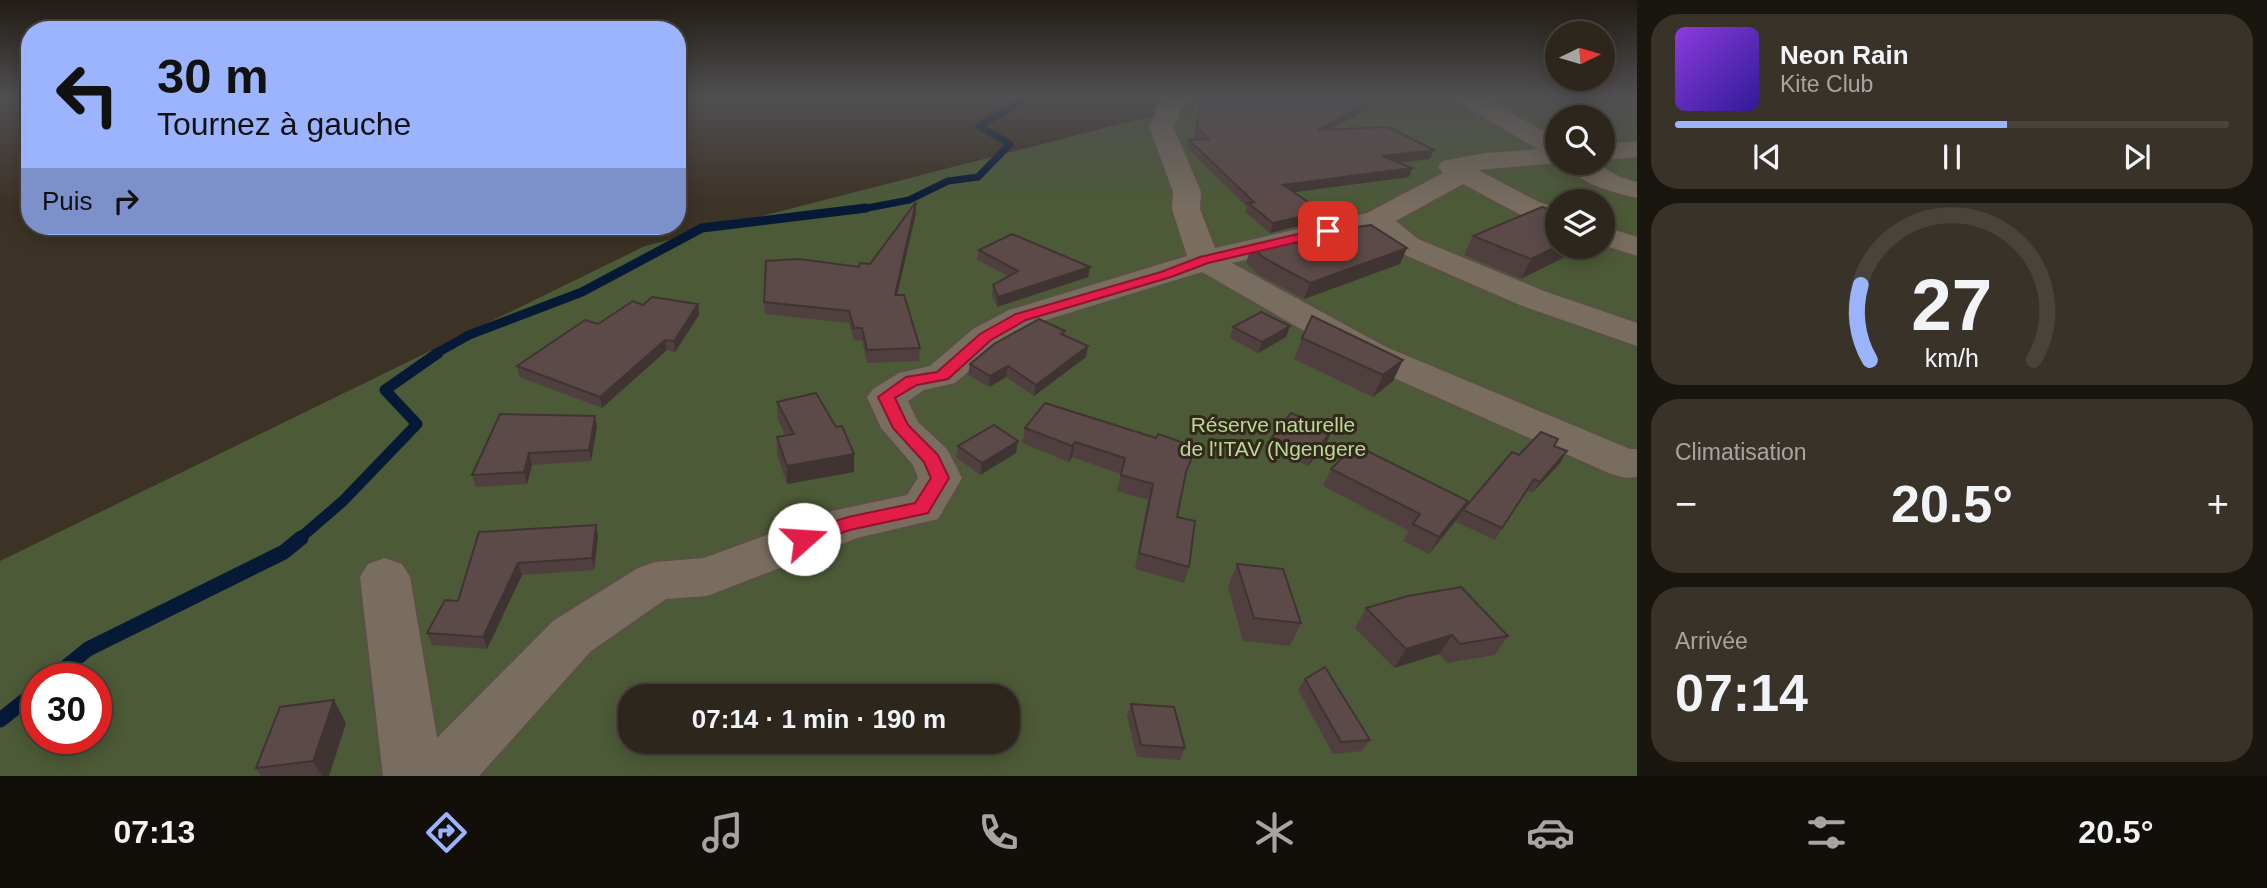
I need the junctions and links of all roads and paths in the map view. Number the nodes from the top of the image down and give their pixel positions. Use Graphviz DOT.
graph roads {
  1 [pos="1164,133"];
  2 [pos="1529,133"];
  3 [pos="1545,143"];
  4 [pos="1637,149"];
  5 [pos="1615,151"];
  6 [pos="1545,156"];
  7 [pos="1463,173"];
  8 [pos="1597,175"];
  9 [pos="1637,190"];
  10 [pos="1545,214"];
  11 [pos="1377,219"];
  12 [pos="1615,239"];
  13 [pos="1637,247"];
  14 [pos="1204,260"];
  15 [pos="1637,335"];
  16 [pos="1637,463"];
  17 [pos="385,578"];
  18 [pos="413,776"];
  19 [pos="440,776"];
  1 -- 14 [label="street"];
  2 -- 3 [label="street"];
  4 -- 5 [label="street"];
  6 -- 7 [label="street"];
  7 -- 10 [label="street"];
  7 -- 11 [label="street"];
  8 -- 9 [label="street"];
  11 -- 14 [label="street"];
  11 -- 15 [label="street"];
  12 -- 13 [label="street"];
  14 -- 16 [label="street"];
  14 -- 19 [label="street"];
  17 -- 18 [label="street"];
}
